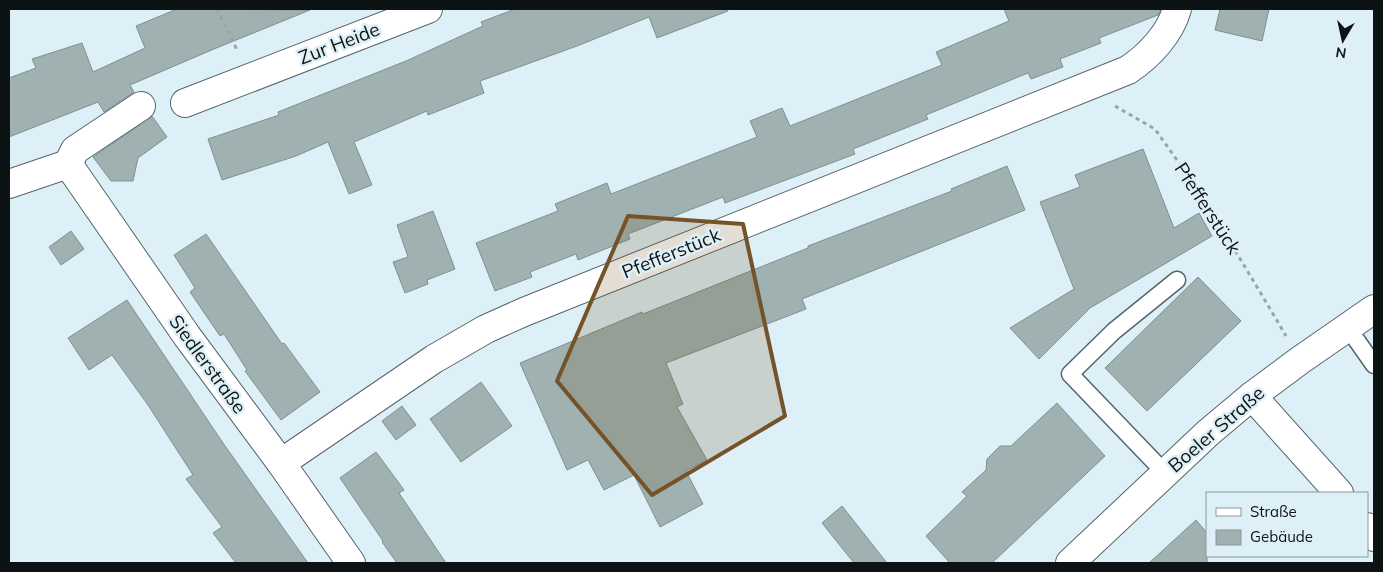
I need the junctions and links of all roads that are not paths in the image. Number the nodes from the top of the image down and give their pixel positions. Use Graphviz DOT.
graph roads {
  1 [pos="428,9"];
  2 [pos="1177,9"];
  3 [pos="185,103"];
  4 [pos="141,106"];
  5 [pos="68,164"];
  6 [pos="9,184"];
  7 [pos="1177,280"];
  8 [pos="1374,309"];
  9 [pos="1348,328"];
  10 [pos="1374,366"];
  11 [pos="1252,396"];
  12 [pos="281,463"];
  13 [pos="1165,473"];
  14 [pos="1338,492"];
  15 [pos="351,563"];
  16 [pos="1070,563"];
  1 -- 3 [label="street, Zur Heide"];
  2 -- 12 [label="street, Pfefferstück"];
  4 -- 5 [label="street"];
  5 -- 6 [label="street"];
  5 -- 12 [label="street, Siedlerstraße"];
  7 -- 13 [label="lane"];
  8 -- 9 [label="street, Boeler Straße"];
  9 -- 10 [label="lane"];
  9 -- 11 [label="street, Boeler Straße"];
  11 -- 13 [label="street, Boeler Straße"];
  11 -- 14 [label="street"];
  12 -- 15 [label="street, Siedlerstraße"];
  13 -- 16 [label="street, Boeler Straße"];
}
